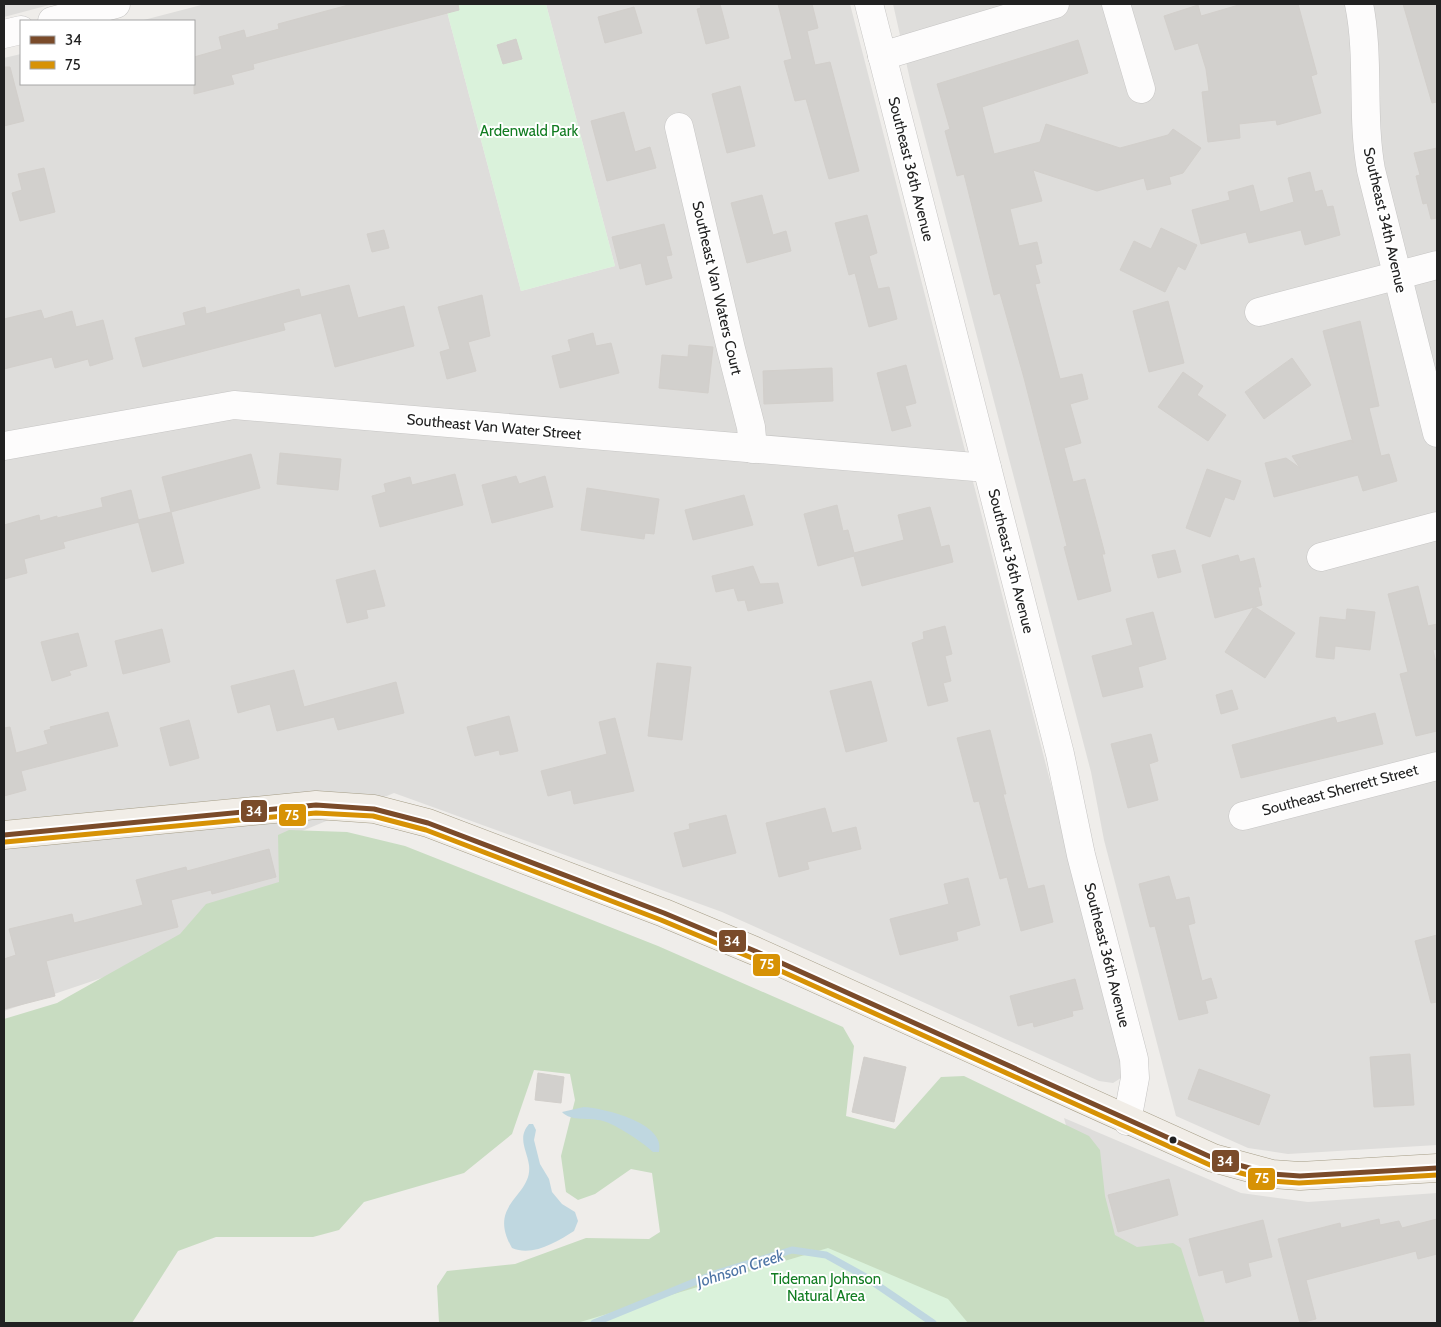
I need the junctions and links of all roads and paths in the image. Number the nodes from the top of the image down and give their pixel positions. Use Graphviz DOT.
graph roads {
  1 [pos="116,4"];
  2 [pos="869,4"];
  3 [pos="1054,4"];
  4 [pos="1116,4"];
  5 [pos="1359,4"];
  6 [pos="56,20"];
  7 [pos="20,30"];
  8 [pos="4,34"];
  9 [pos="882,56"];
  10 [pos="1141,89"];
  11 [pos="679,127"];
  12 [pos="1437,265"];
  13 [pos="1398,275"];
  14 [pos="1259,312"];
  15 [pos="1437,433"];
  16 [pos="4,446"];
  17 [pos="753,449"];
  18 [pos="987,468"];
  19 [pos="1437,526"];
  20 [pos="1320,556"];
  21 [pos="1437,766"];
  22 [pos="1243,816"];
  23 [pos="4,835"];
  24 [pos="1127,1121"];
  25 [pos="1437,1168"];
  1 -- 6 [label="street"];
  2 -- 9 [label="street, Southeast 36th Avenue"];
  3 -- 9 [label="street"];
  4 -- 10 [label="street"];
  5 -- 13 [label="street, Southeast 34th Avenue"];
  7 -- 8 [label="street"];
  9 -- 18 [label="street, Southeast 36th Avenue"];
  11 -- 17 [label="street, Southeast Van Waters Court"];
  12 -- 13 [label="street"];
  13 -- 14 [label="street"];
  13 -- 15 [label="street, Southeast 34th Avenue"];
  16 -- 17 [label="street, Southeast Van Water Street"];
  17 -- 18 [label="street, Southeast Van Water Street"];
  18 -- 24 [label="street, Southeast 36th Avenue"];
  19 -- 20 [label="street"];
  21 -- 22 [label="street, Southeast Sherrett Street"];
  23 -- 24 [label="main road"];
  24 -- 25 [label="main road"];
}
